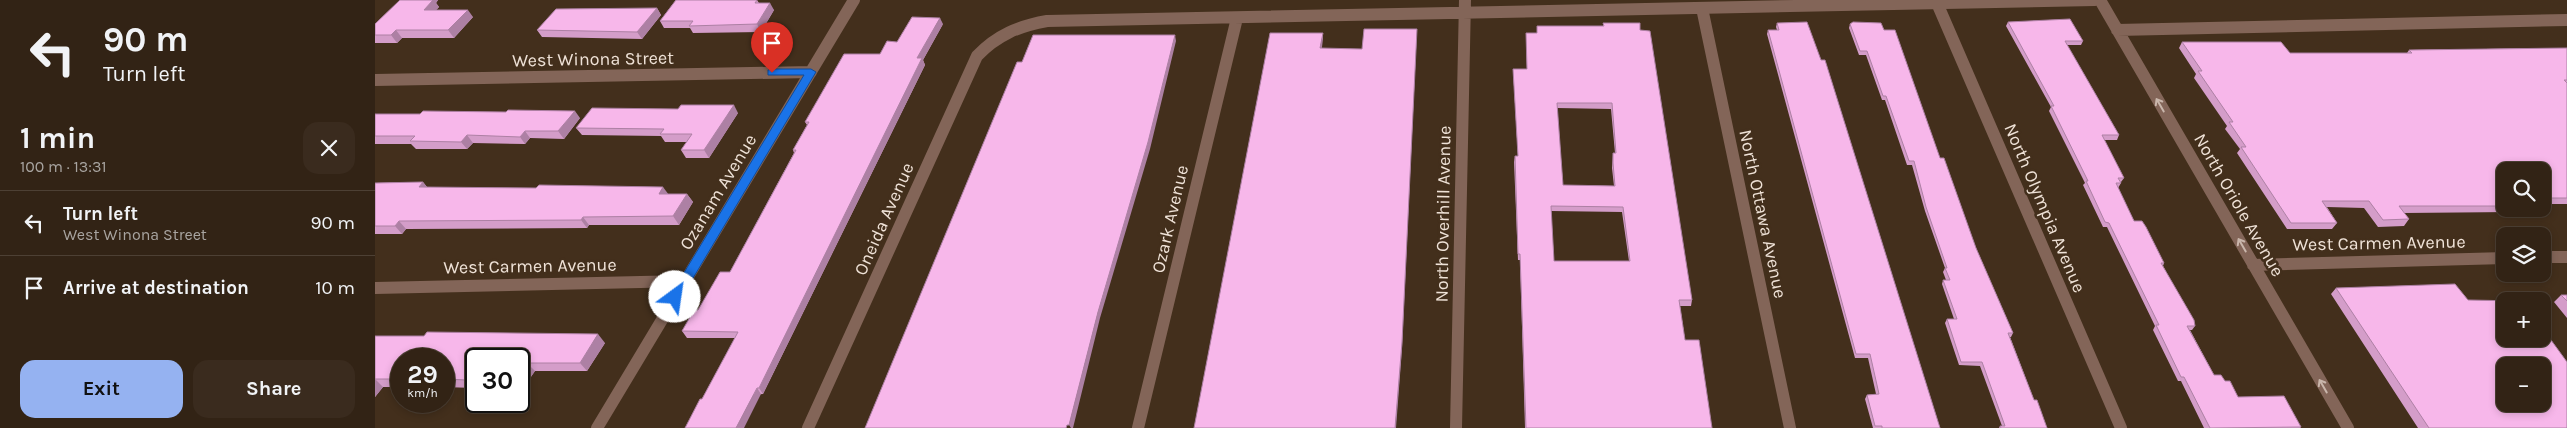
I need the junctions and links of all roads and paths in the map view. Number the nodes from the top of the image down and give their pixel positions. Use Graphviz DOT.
graph roads {
  1 [pos="854,0"];
  2 [pos="2095,0"];
  3 [pos="2099,0"];
  4 [pos="1937,3"];
  5 [pos="1465,6"];
  6 [pos="1702,8"];
  7 [pos="1237,18"];
  8 [pos="2567,20"];
  9 [pos="2117,30"];
  10 [pos="811,72"];
  11 [pos="375,80"];
  12 [pos="2567,256"];
  13 [pos="2551,257"];
  14 [pos="2496,258"];
  15 [pos="2253,264"];
  16 [pos="685,280"];
  17 [pos="375,288"];
  18 [pos="597,428"];
  19 [pos="808,428"];
  20 [pos="1138,428"];
  21 [pos="1456,428"];
  22 [pos="1790,428"];
  23 [pos="2121,428"];
  24 [pos="2348,428"];
  1 -- 10 [label="street, Ozanam Avenue"];
  2 -- 4 [label="street"];
  3 -- 9 [label="street, North Oriole Avenue"];
  4 -- 6 [label="street"];
  4 -- 23 [label="street, North Olympia Avenue"];
  5 -- 6 [label="street"];
  5 -- 7 [label="street, Oneida Avenue"];
  5 -- 21 [label="street, North Overhill Avenue"];
  6 -- 22 [label="street, North Ottawa Avenue"];
  7 -- 19 [label="street, Oneida Avenue"];
  7 -- 20 [label="street, Ozark Avenue"];
  8 -- 9 [label="street"];
  15 -- 9 [label="street, North Oriole Avenue, one-way"];
  10 -- 11 [label="street, West Winona Street"];
  10 -- 16 [label="street, Ozanam Avenue"];
  12 -- 13 [label="street"];
  14 -- 15 [label="street, West Carmen Avenue"];
  24 -- 15 [label="street, North Oriole Avenue, one-way"];
  16 -- 17 [label="street, West Carmen Avenue"];
  16 -- 18 [label="street, Ozanam Avenue"];
}
